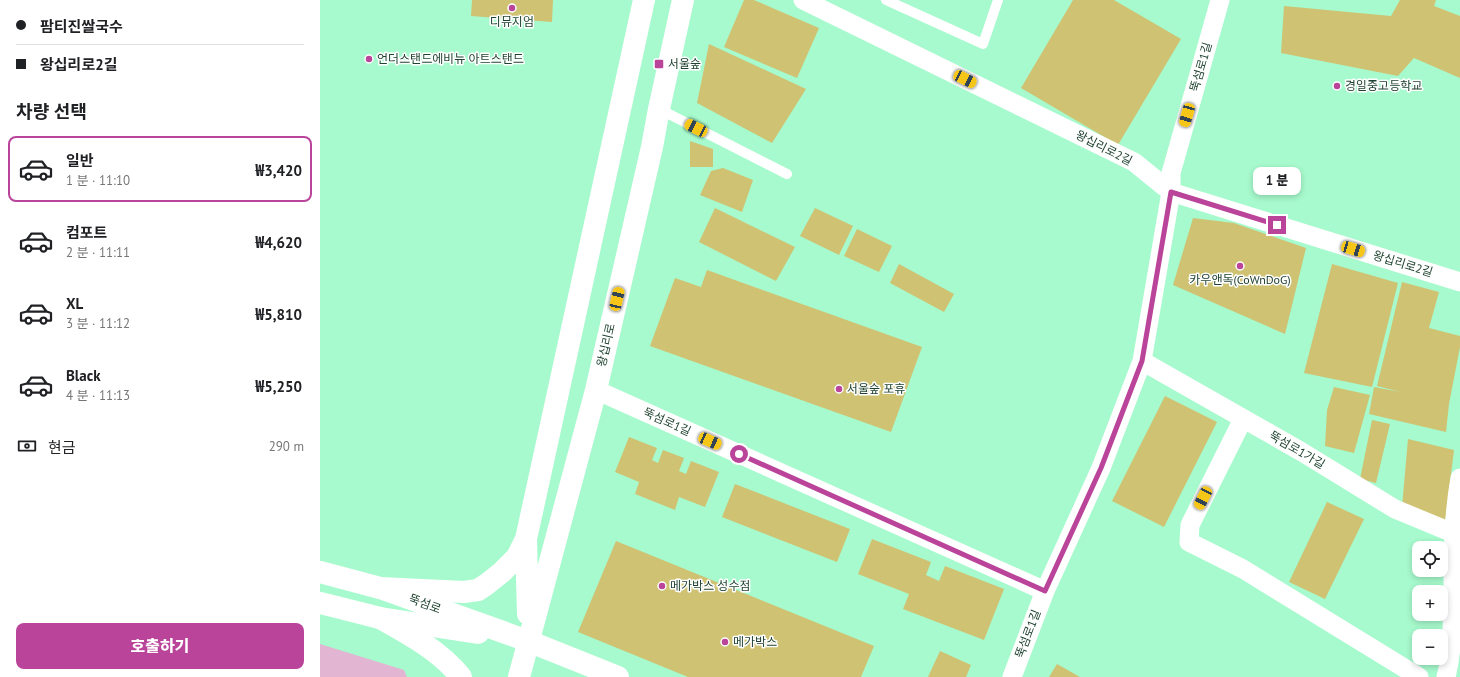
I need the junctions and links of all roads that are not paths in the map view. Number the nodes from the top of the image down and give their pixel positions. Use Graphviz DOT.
graph roads {
  1 [pos="644,0"];
  2 [pos="683,0"];
  3 [pos="803,0"];
  4 [pos="886,0"];
  5 [pos="998,0"];
  6 [pos="1220,0"];
  7 [pos="659,109"];
  8 [pos="787,174"];
  9 [pos="1171,192"];
  10 [pos="1460,282"];
  11 [pos="1142,361"];
  12 [pos="596,390"];
  13 [pos="1242,419"];
  14 [pos="1460,478"];
  15 [pos="1458,503"];
  16 [pos="1453,533"];
  17 [pos="526,539"];
  18 [pos="320,572"];
  19 [pos="380,588"];
  20 [pos="1045,591"];
  21 [pos="320,603"];
  22 [pos="380,618"];
  23 [pos="528,641"];
  24 [pos="461,677"];
  25 [pos="518,677"];
  26 [pos="618,677"];
  27 [pos="1012,677"];
  28 [pos="1419,677"];
  29 [pos="1446,677"];
  1 -- 17 [label="main road, 왕십리로"];
  2 -- 7 [label="main road, 왕십리로"];
  3 -- 9 [label="street, 왕십리로2길"];
  4 -- 5 [label="lane"];
  6 -- 9 [label="street, 뚝섬로1길"];
  7 -- 8 [label="lane"];
  7 -- 12 [label="main road, 왕십리로"];
  9 -- 10 [label="street, 왕십리로2길"];
  9 -- 11 [label="street, 뚝섬로1길"];
  11 -- 13 [label="street, 뚝섬로1가길"];
  11 -- 20 [label="street, 뚝섬로1길"];
  12 -- 20 [label="street, 뚝섬로1길"];
  12 -- 23 [label="main road, 왕십리로"];
  13 -- 16 [label="street, 뚝섬로1가길"];
  13 -- 28 [label="street"];
  14 -- 15 [label="street"];
  15 -- 16 [label="street"];
  16 -- 29 [label="street"];
  17 -- 19 [label="main road"];
  17 -- 23 [label="main road, 왕십리로"];
  18 -- 19 [label="main road, 뚝섬로"];
  19 -- 23 [label="main road, 뚝섬로"];
  20 -- 27 [label="street, 뚝섬로1길"];
  21 -- 22 [label="main road, 뚝섬로"];
  22 -- 23 [label="main road, 뚝섬로"];
  22 -- 24 [label="main road"];
  23 -- 25 [label="main road, 왕십리로"];
  23 -- 26 [label="main road, 뚝섬로"];
}
